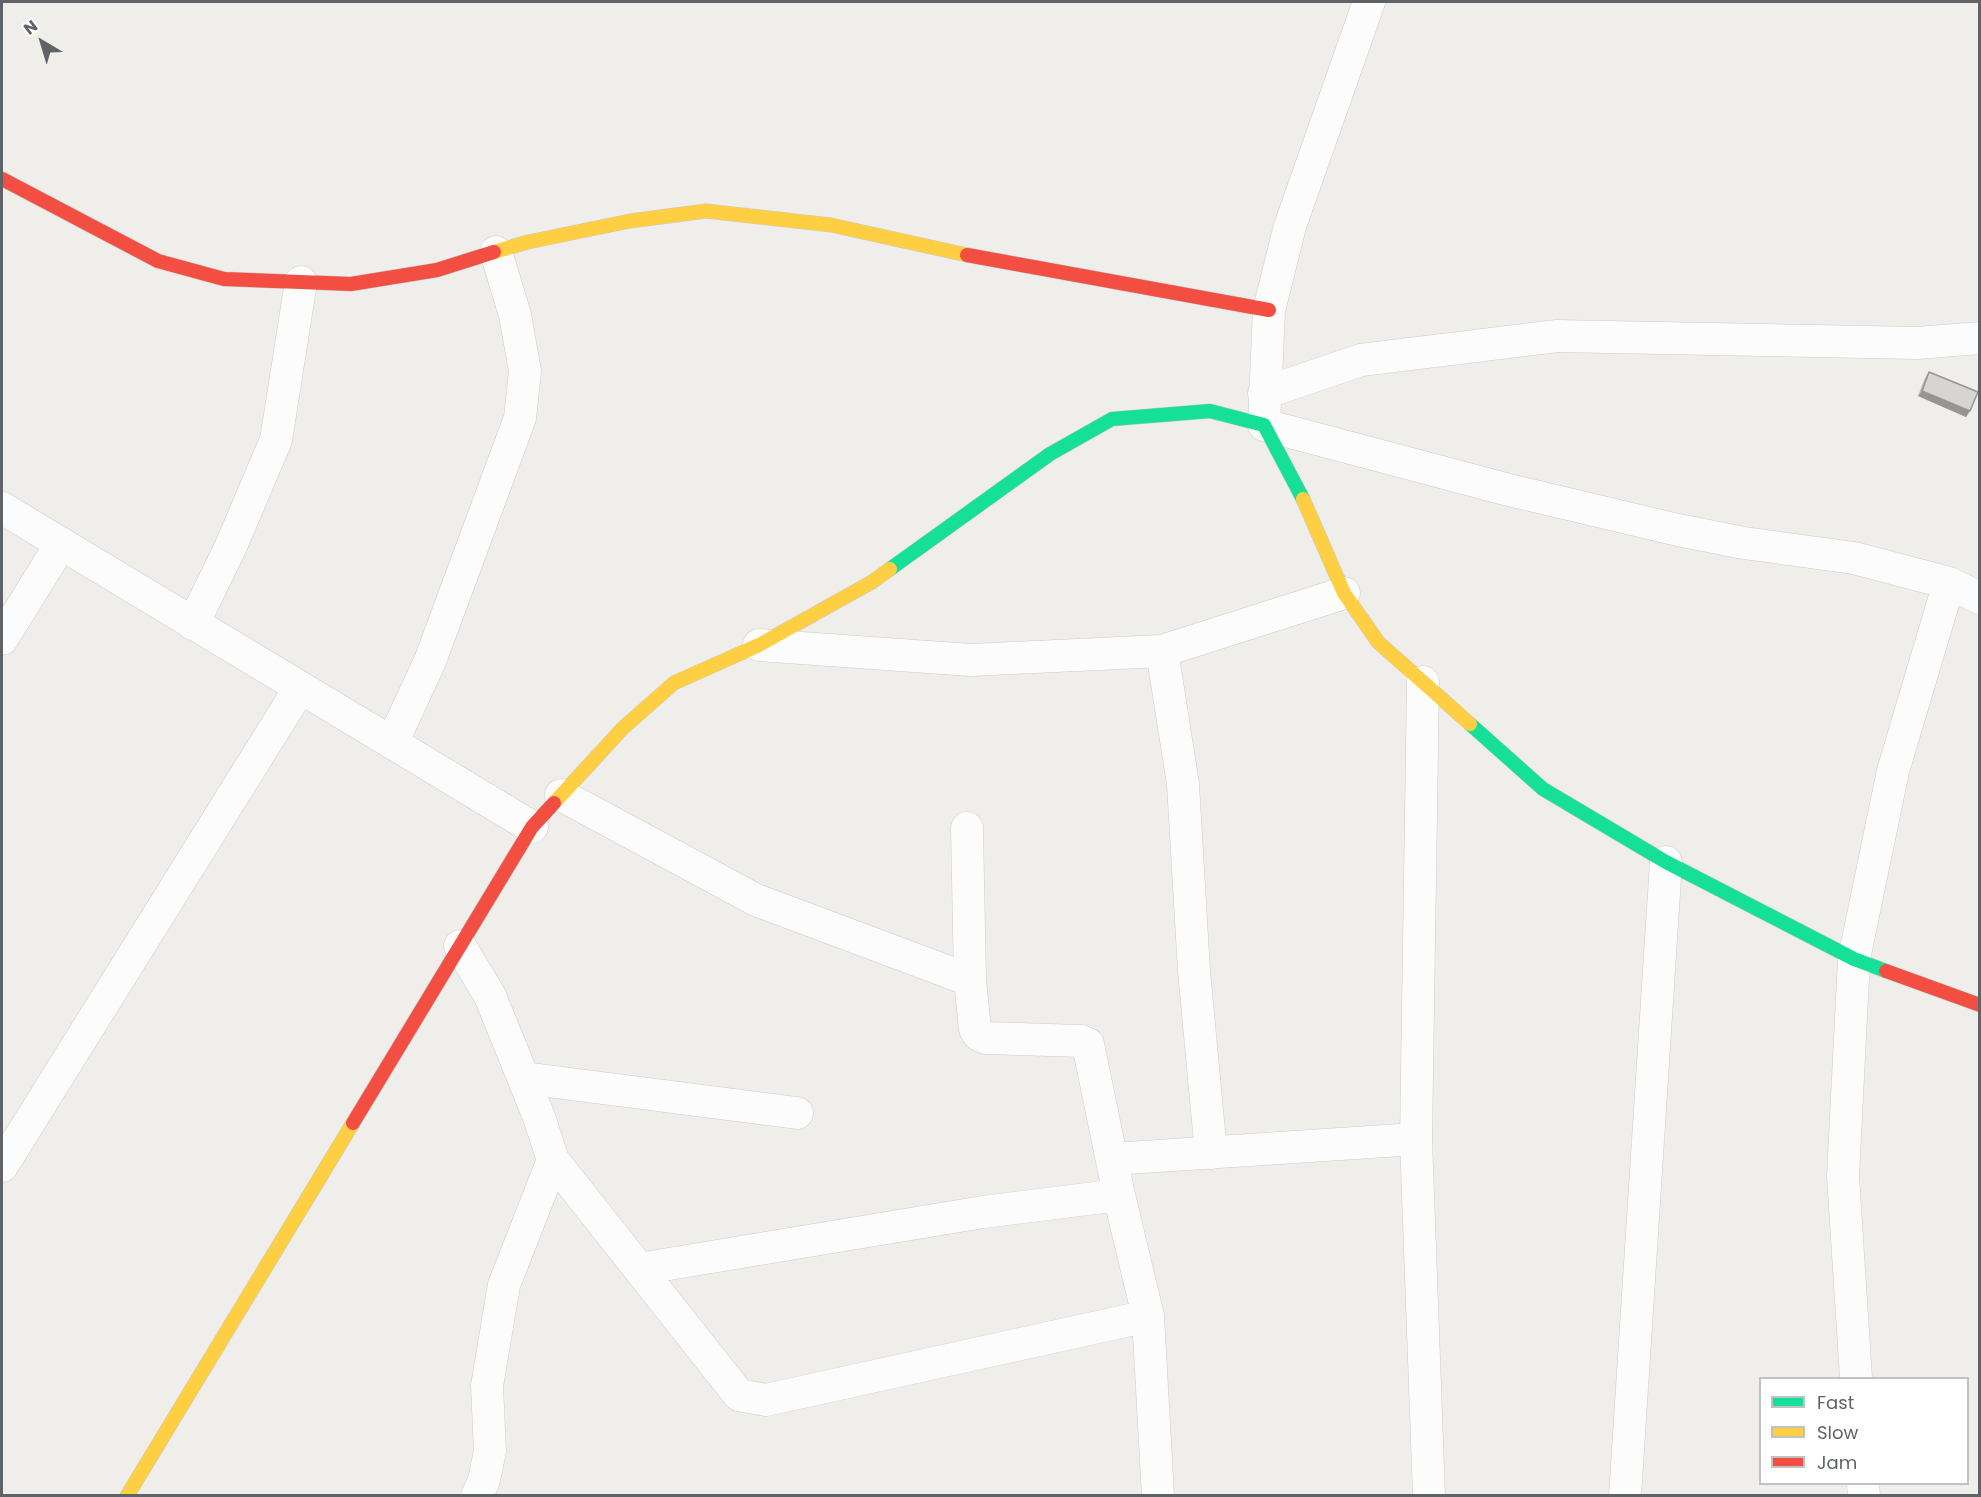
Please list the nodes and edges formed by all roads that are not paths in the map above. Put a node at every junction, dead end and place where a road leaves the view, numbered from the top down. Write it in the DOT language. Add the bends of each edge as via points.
graph roads {
  1 [pos="1369,2"];
  2 [pos="2,179"];
  3 [pos="496,252"];
  4 [pos="302,282"];
  5 [pos="1269,310"];
  6 [pos="1980,338"];
  7 [pos="1264,393"];
  8 [pos="1264,424"];
  9 [pos="2,508"];
  10 [pos="61,544"];
  11 [pos="1949,583"];
  12 [pos="1344,593"];
  13 [pos="1980,598"];
  14 [pos="193,624"];
  15 [pos="2,639"];
  16 [pos="759,645"];
  17 [pos="1162,651"];
  18 [pos="1423,682"];
  19 [pos="300,688"];
  20 [pos="392,743"];
  21 [pos="561,795"];
  22 [pos="532,827"];
  23 [pos="967,828"];
  24 [pos="1666,862"];
  25 [pos="460,946"];
  26 [pos="1854,958"];
  27 [pos="970,980"];
  28 [pos="1980,1005"];
  29 [pos="524,1078"];
  30 [pos="797,1113"];
  31 [pos="1416,1139"];
  32 [pos="1211,1153"];
  33 [pos="1112,1159"];
  34 [pos="553,1160"];
  35 [pos="2,1166"];
  36 [pos="1119,1196"];
  37 [pos="639,1269"];
  38 [pos="1148,1316"];
  39 [pos="1856,1377"];
  40 [pos="127,1496"];
  41 [pos="477,1496"];
  42 [pos="1158,1496"];
  43 [pos="1429,1496"];
  44 [pos="1625,1496"];
  1 -- 5 [label="street" via="1290,226"];
  2 -- 4 [label="street" via="158,261 224,279"];
  3 -- 4 [label="street" via="437,270 351,284"];
  3 -- 5 [label="street" via="630,221 706,211 831,225 996,261"];
  3 -- 20 [label="street" via="515,315 525,371 520,418 430,661"];
  4 -- 14 [label="street" via="276,440"];
  5 -- 7 [label="street"];
  6 -- 7 [label="street" via="1917,343 1557,336 1360,360"];
  7 -- 8 [label="street"];
  8 -- 11 [label="street" via="1509,490 1678,530 1854,558"];
  8 -- 12 [label="street" via="1296,484"];
  8 -- 16 [label="street" via="1210,411 1112,418 1050,454 872,582"];
  9 -- 10 [label="street"];
  10 -- 14 [label="street"];
  10 -- 15 [label="street"];
  11 -- 13 [label="street"];
  11 -- 26 [label="street" via="1893,771"];
  12 -- 17 [label="street"];
  12 -- 18 [label="street" via="1378,642"];
  14 -- 19 [label="street"];
  16 -- 17 [label="street" via="971,660"];
  16 -- 21 [label="street" via="674,683 623,728"];
  17 -- 32 [label="street" via="1183,783 1194,971"];
  18 -- 24 [label="street" via="1543,789"];
  18 -- 31 [label="street"];
  19 -- 20 [label="street"];
  19 -- 35 [label="street"];
  20 -- 22 [label="street"];
  21 -- 22 [label="street"];
  21 -- 27 [label="street" via="756,900"];
  22 -- 25 [label="street"];
  23 -- 27 [label="street"];
  24 -- 26 [label="street"];
  24 -- 44 [label="street"];
  25 -- 29 [label="street" via="490,996"];
  25 -- 40 [label="street"];
  26 -- 28 [label="street"];
  26 -- 39 [label="street" via="1843,1176"];
  27 -- 33 [label="street" via="979,1035 1088,1044"];
  29 -- 30 [label="street"];
  29 -- 34 [label="street"];
  31 -- 32 [label="street"];
  31 -- 43 [label="street"];
  32 -- 33 [label="street"];
  33 -- 36 [label="street"];
  34 -- 37 [label="street"];
  34 -- 41 [label="street" via="504,1285 487,1386 490,1451"];
  36 -- 37 [label="street" via="983,1212"];
  36 -- 38 [label="street"];
  37 -- 38 [label="street" via="739,1395 766,1400"];
  38 -- 42 [label="street"];
}
